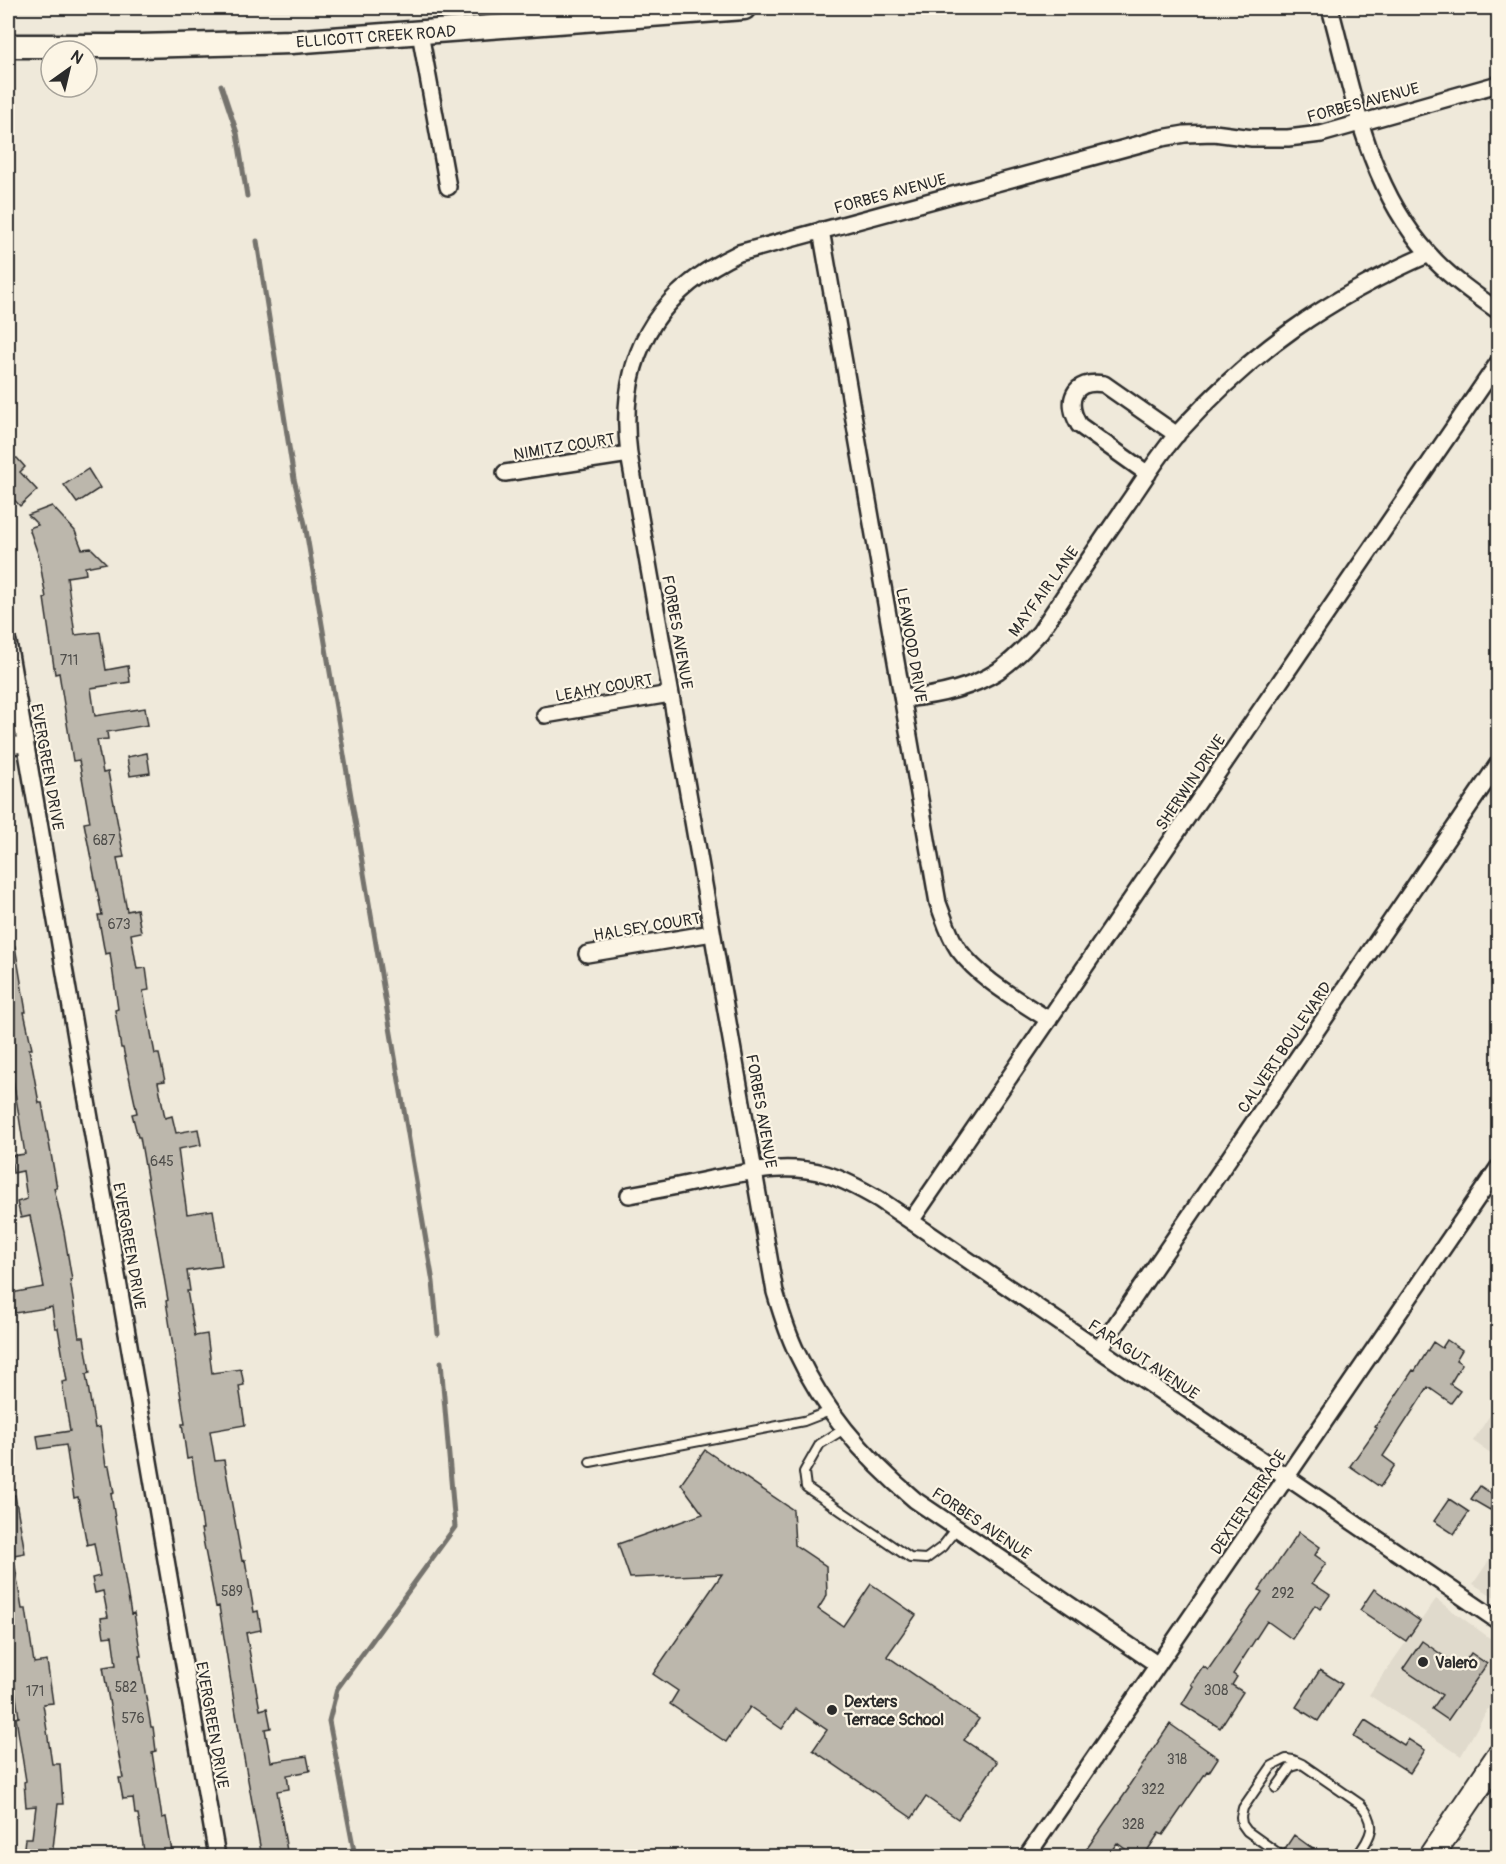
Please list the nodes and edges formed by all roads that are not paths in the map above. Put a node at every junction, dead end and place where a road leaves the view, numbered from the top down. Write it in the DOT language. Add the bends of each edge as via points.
graph roads {
  1 [pos="744,8"];
  2 [pos="1330,8"];
  3 [pos="420,33"];
  4 [pos="8,46"];
  5 [pos="1498,84"];
  6 [pos="1361,123"];
  7 [pos="448,187"];
  8 [pos="821,230"];
  9 [pos="1429,254"];
  10 [pos="1498,311"];
  11 [pos="1498,363"];
  12 [pos="1177,435"];
  13 [pos="629,454"];
  14 [pos="505,473"];
  15 [pos="1148,474"];
  16 [pos="8,642"];
  17 [pos="670,694"];
  18 [pos="903,699"];
  19 [pos="545,715"];
  20 [pos="26,743"];
  21 [pos="8,747"];
  22 [pos="1498,764"];
  23 [pos="712,933"];
  24 [pos="587,954"];
  25 [pos="1049,1020"];
  26 [pos="1498,1168"];
  27 [pos="754,1171"];
  28 [pos="629,1195"];
  29 [pos="911,1221"];
  30 [pos="1099,1349"];
  31 [pos="830,1411"];
  32 [pos="844,1429"];
  33 [pos="590,1462"];
  34 [pos="1287,1477"];
  35 [pos="957,1528"];
  36 [pos="1498,1621"];
  37 [pos="1158,1665"];
  38 [pos="1498,1757"];
  39 [pos="1302,1764"];
  40 [pos="1276,1788"];
  41 [pos="217,1857"];
  42 [pos="1027,1857"];
  43 [pos="1282,1857"];
  44 [pos="1357,1857"];
  45 [pos="1431,1857"];
  1 -- 3 [label="street, ELLICOTT CREEK ROAD"];
  2 -- 6 [label="street"];
  3 -- 4 [label="street, ELLICOTT CREEK ROAD" via="291,42"];
  3 -- 7 [label="street"];
  5 -- 6 [label="street, FORBES AVENUE"];
  6 -- 8 [label="street, FORBES AVENUE" via="1288,138 1214,133 1162,138"];
  6 -- 9 [label="street" via="1387,194"];
  8 -- 13 [label="street, FORBES AVENUE" via="739,253 717,263 678,292 648,331 629,382"];
  8 -- 18 [label="street, LEAWOOD DRIVE"];
  9 -- 10 [label="street" via="1456,281"];
  9 -- 12 [label="street, MAYFAIR LANE" via="1352,290 1316,312 1219,390"];
  11 -- 25 [label="street, SHERWIN DRIVE"];
  12 -- 15 [label="street, MAYFAIR LANE"];
  12 -- 15 [label="street" via="1104,384 1083,386 1074,394 1071,403 1079,425"];
  13 -- 14 [label="street, NIMITZ COURT"];
  13 -- 17 [label="street, FORBES AVENUE"];
  15 -- 18 [label="street, MAYFAIR LANE" via="1040,632 1020,653 997,672 965,687"];
  16 -- 20 [label="street, EVERGREEN DRIVE"];
  17 -- 19 [label="street, LEAHY COURT"];
  17 -- 23 [label="street, FORBES AVENUE"];
  18 -- 25 [label="street, LEAWOOD DRIVE" via="938,903 946,926 970,964"];
  20 -- 21 [label="street"];
  20 -- 41 [label="street, EVERGREEN DRIVE"];
  22 -- 30 [label="street, CALVERT BOULEVARD"];
  23 -- 24 [label="street, HALSEY COURT"];
  23 -- 27 [label="street, FORBES AVENUE"];
  25 -- 29 [label="street, SHERWIN DRIVE"];
  26 -- 34 [label="street, DEXTER TERRACE"];
  27 -- 28 [label="street, FARAGUT AVENUE"];
  27 -- 29 [label="street, FARAGUT AVENUE" via="790,1169 826,1174 856,1186"];
  27 -- 31 [label="street, FORBES AVENUE" via="775,1292 796,1353"];
  29 -- 30 [label="street, FARAGUT AVENUE"];
  30 -- 34 [label="street, FARAGUT AVENUE"];
  31 -- 32 [label="street, FORBES AVENUE"];
  31 -- 33 [label="lane" via="804,1421"];
  32 -- 35 [label="street, FORBES AVENUE" via="889,1478"];
  32 -- 35 [label="lane" via="820,1444 804,1472 806,1487 910,1558 926,1559"];
  34 -- 36 [label="street, FARAGUT AVENUE"];
  34 -- 37 [label="street, DEXTER TERRACE"];
  35 -- 37 [label="street, FORBES AVENUE"];
  37 -- 42 [label="street, DEXTER TERRACE"];
  38 -- 45 [label="main road"];
  39 -- 40 [label="lane" via="1291,1767"];
  39 -- 43 [label="lane" via="1286,1759 1272,1766 1241,1817 1247,1831"];
  39 -- 44 [label="lane" via="1367,1811 1372,1829"];
}
